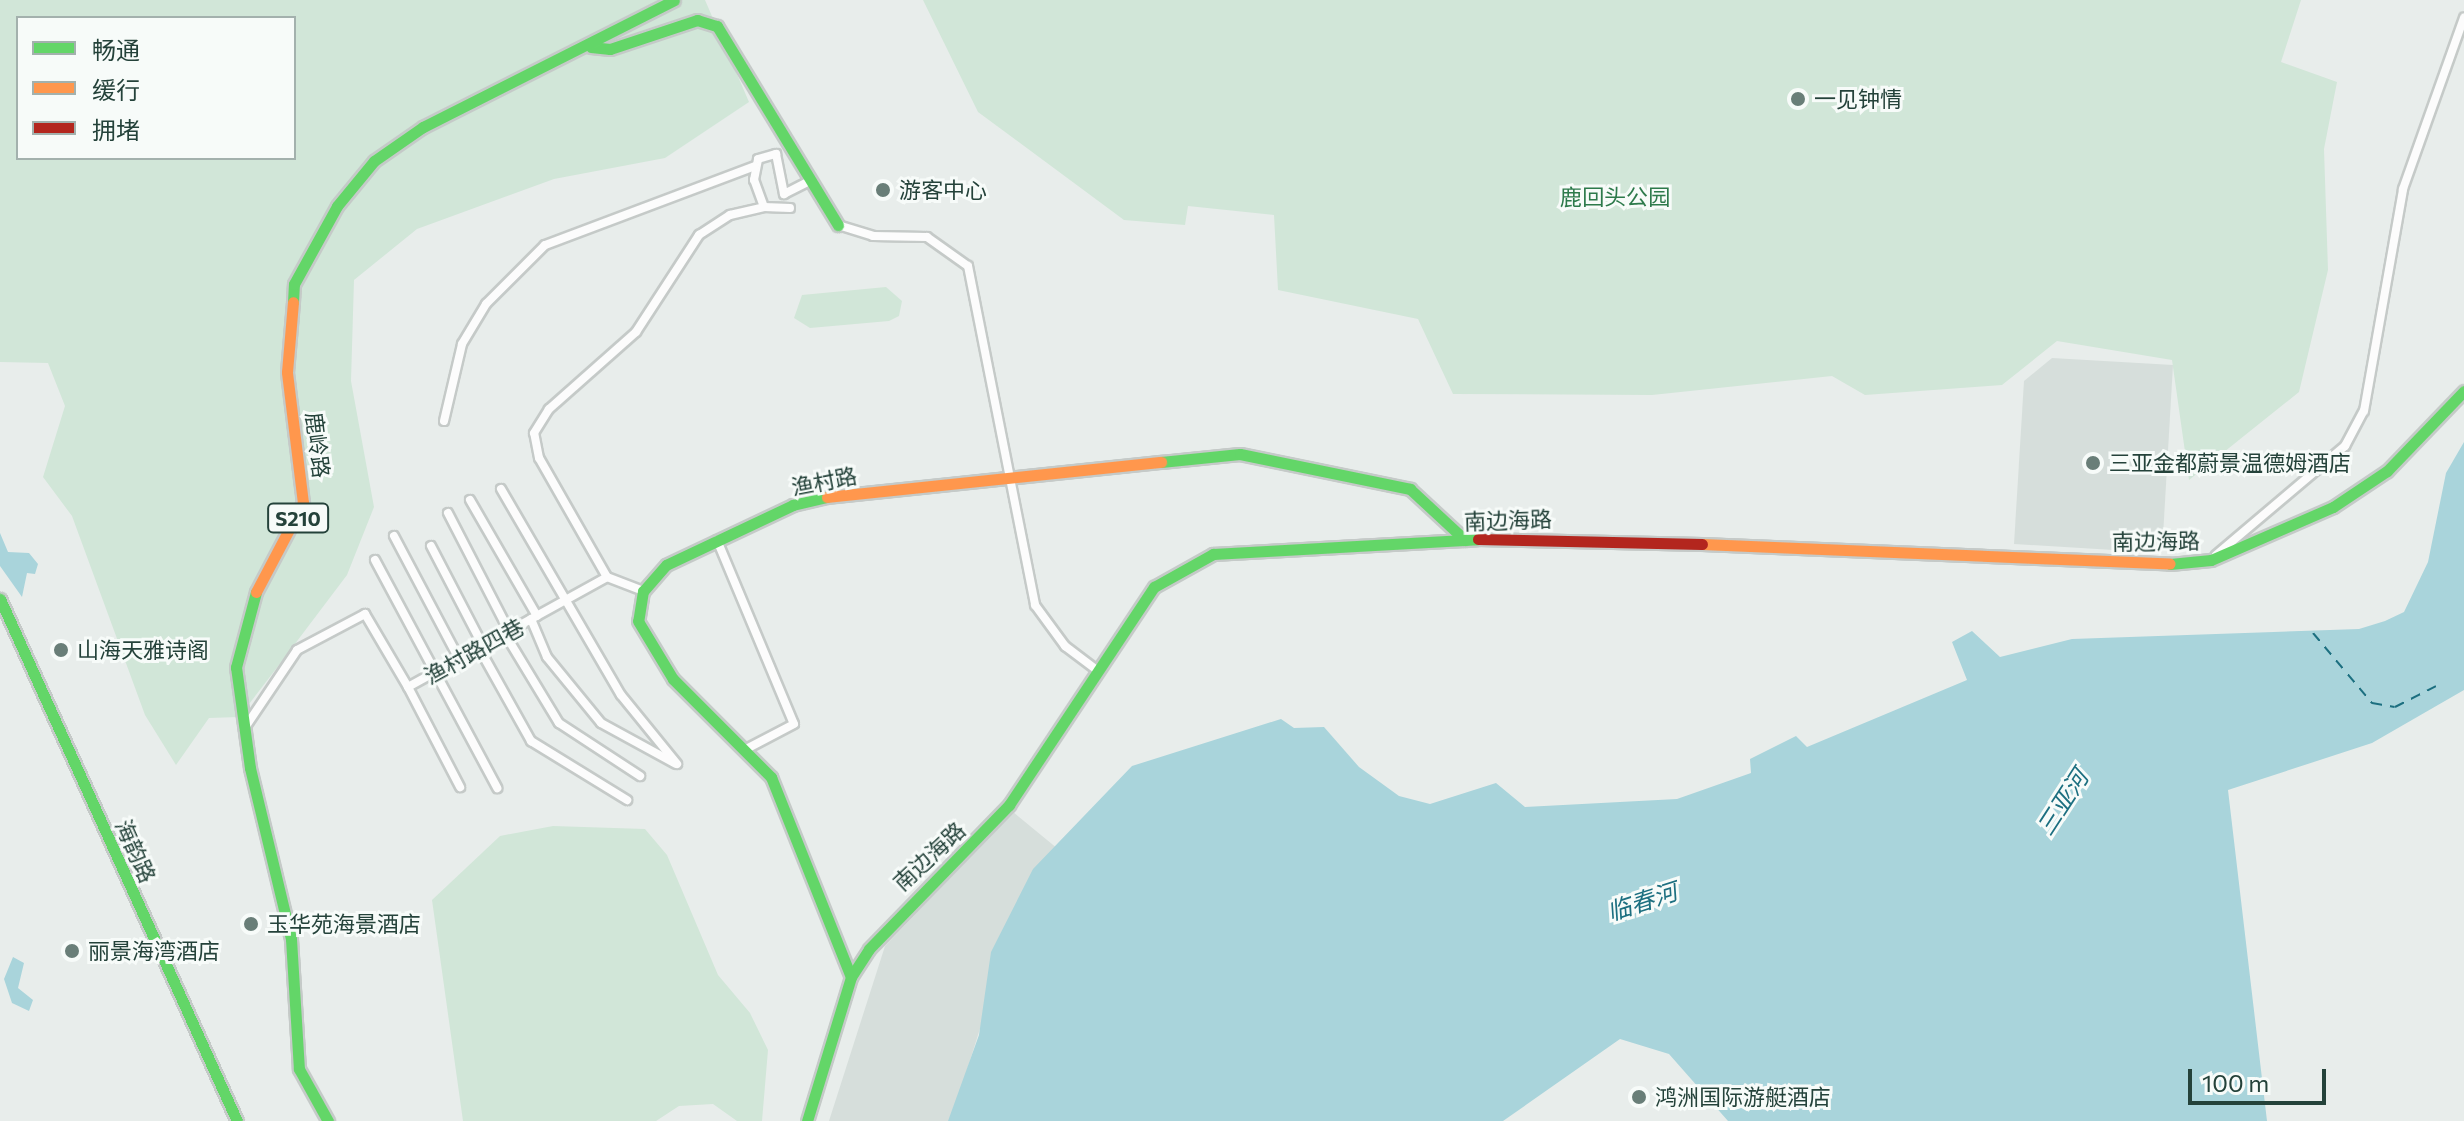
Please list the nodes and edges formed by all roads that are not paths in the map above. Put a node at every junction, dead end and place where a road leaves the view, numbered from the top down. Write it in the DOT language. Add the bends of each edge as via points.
graph roads {
  1 [pos="674,0"];
  2 [pos="2464,18"];
  3 [pos="591,47"];
  4 [pos="755,166"];
  5 [pos="810,181"];
  6 [pos="764,207"];
  7 [pos="790,208"];
  8 [pos="838,225"];
  9 [pos="2464,391"];
  10 [pos="444,421"];
  11 [pos="1013,476"];
  12 [pos="501,489"];
  13 [pos="470,500"];
  14 [pos="448,513"];
  15 [pos="394,536"];
  16 [pos="717,540"];
  17 [pos="1465,540"];
  18 [pos="431,546"];
  19 [pos="375,560"];
  20 [pos="2211,560"];
  21 [pos="607,577"];
  22 [pos="643,591"];
  23 [pos="0,599"];
  24 [pos="562,602"];
  25 [pos="534,618"];
  26 [pos="507,633"];
  27 [pos="481,647"];
  28 [pos="459,659"];
  29 [pos="1097,670"];
  30 [pos="434,673"];
  31 [pos="408,687"];
  32 [pos="244,730"];
  33 [pos="748,748"];
  34 [pos="640,776"];
  35 [pos="460,787"];
  36 [pos="497,788"];
  37 [pos="627,800"];
  38 [pos="851,977"];
  39 [pos="237,1121"];
  40 [pos="328,1121"];
  41 [pos="807,1121"];
  1 -- 3 [label="main road, 鹿岭路 / S210"];
  2 -- 20 [label="street" via="2403,189 2364,411 2345,446"];
  3 -- 5 [label="main road" via="610,49 697,20 717,26"];
  3 -- 32 [label="main road, 鹿岭路 / S210" via="423,127 374,161 314,243 294,284 287,327 303,503 247,610 236,667"];
  4 -- 5 [label="street" via="764,153 776,154 784,194"];
  4 -- 6 [label="street"];
  4 -- 10 [label="street" via="545,245 486,304 462,344"];
  5 -- 8 [label="main road"];
  6 -- 7 [label="street"];
  6 -- 21 [label="street" via="730,215 699,235 636,332 549,409 534,433 539,458"];
  8 -- 11 [label="street" via="873,236 927,237 968,266"];
  9 -- 20 [label="main road, 南边海路" via="2376,478 2333,507"];
  11 -- 16 [label="main road, 渔村路" via="828,497"];
  11 -- 17 [label="main road, 渔村路" via="1240,454 1410,489"];
  11 -- 29 [label="street" via="1035,605 1065,646"];
  12 -- 24 [label="street"];
  13 -- 25 [label="street"];
  14 -- 26 [label="street"];
  15 -- 28 [label="street"];
  16 -- 22 [label="main road, 渔村路" via="666,565"];
  16 -- 33 [label="street" via="794,724"];
  17 -- 20 [label="main road, 南边海路" via="1536,536 2160,565"];
  17 -- 29 [label="main road, 南边海路" via="1213,554 1154,587"];
  18 -- 27 [label="street"];
  19 -- 30 [label="street"];
  21 -- 22 [label="street"];
  21 -- 24 [label="street, 渔村路四巷"];
  22 -- 33 [label="main road" via="638,621 673,679"];
  23 -- 39 [label="main road, 海韵路"];
  24 -- 25 [label="street, 渔村路四巷"];
  24 -- 25 [label="street" via="621,695 677,764 601,723 547,657"];
  25 -- 26 [label="street, 渔村路四巷"];
  26 -- 27 [label="street, 渔村路四巷"];
  26 -- 34 [label="street" via="559,723"];
  27 -- 28 [label="street, 渔村路四巷"];
  27 -- 37 [label="street" via="531,741"];
  28 -- 30 [label="street, 渔村路四巷"];
  29 -- 38 [label="main road, 南边海路" via="1009,805 899,910"];
  30 -- 31 [label="street, 渔村路四巷"];
  30 -- 36 [label="street"];
  31 -- 32 [label="street, 渔村路四巷" via="365,614 297,650"];
  31 -- 35 [label="street"];
  32 -- 40 [label="main road, 鹿岭路 / S210" via="291,939 299,1069"];
  33 -- 38 [label="main road" via="771,777"];
  38 -- 41 [label="main road, 南边海路"];
}
